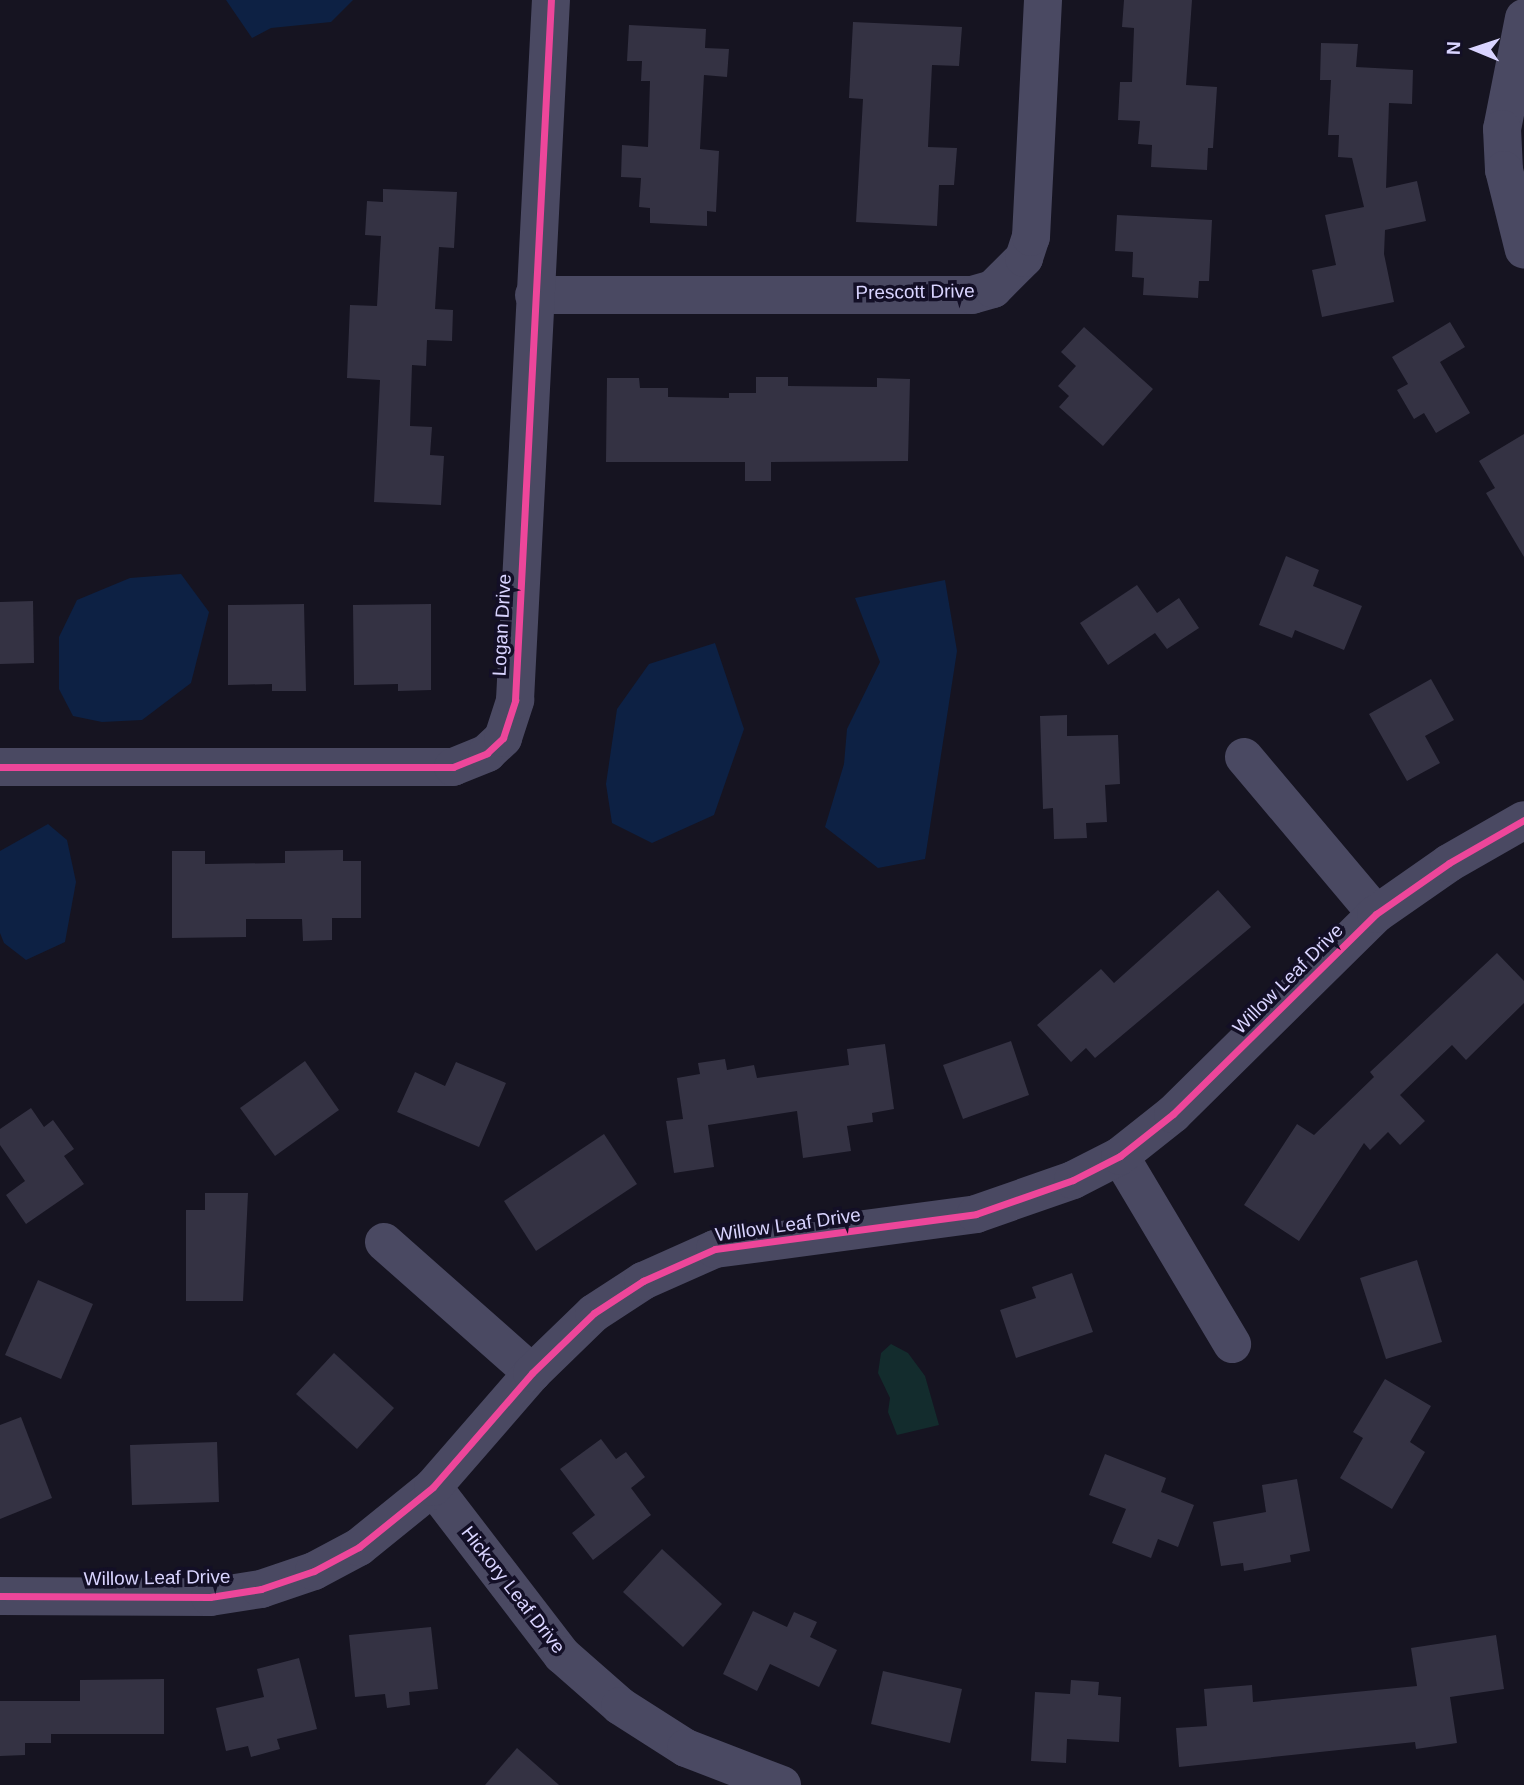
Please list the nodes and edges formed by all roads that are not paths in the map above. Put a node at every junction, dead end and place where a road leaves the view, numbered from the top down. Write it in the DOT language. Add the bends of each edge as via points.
graph roads {
  1 [pos="551,0"];
  2 [pos="1043,0"];
  3 [pos="1524,18"];
  4 [pos="1524,250"];
  5 [pos="534,295"];
  6 [pos="1244,757"];
  7 [pos="0,766"];
  8 [pos="1524,820"];
  9 [pos="1376,914"];
  10 [pos="1120,1156"];
  11 [pos="384,1242"];
  12 [pos="1232,1344"];
  13 [pos="532,1373"];
  14 [pos="433,1487"];
  15 [pos="0,1596"];
  16 [pos="782,1785"];
  1 -- 5 [label="street, Logan Drive"];
  2 -- 5 [label="street, Prescott Drive" via="1031,237 1024,258 993,289 972,295"];
  3 -- 4 [label="street" via="1502,129 1504,170"];
  5 -- 7 [label="street, Logan Drive" via="515,700 503,738 487,753 470,762 430,767"];
  6 -- 9 [label="street"];
  8 -- 9 [label="street, Willow Leaf Drive" via="1449,863"];
  9 -- 10 [label="street, Willow Leaf Drive" via="1173,1114"];
  10 -- 12 [label="street"];
  10 -- 13 [label="street, Willow Leaf Drive" via="1027,1200 976,1214 715,1249 643,1281 604,1307"];
  11 -- 13 [label="street"];
  13 -- 14 [label="street, Willow Leaf Drive"];
  14 -- 15 [label="street, Willow Leaf Drive" via="359,1547 314,1571 261,1589 210,1597"];
  14 -- 16 [label="street, Hickory Leaf Drive" via="562,1655 620,1706 686,1748"];
}
